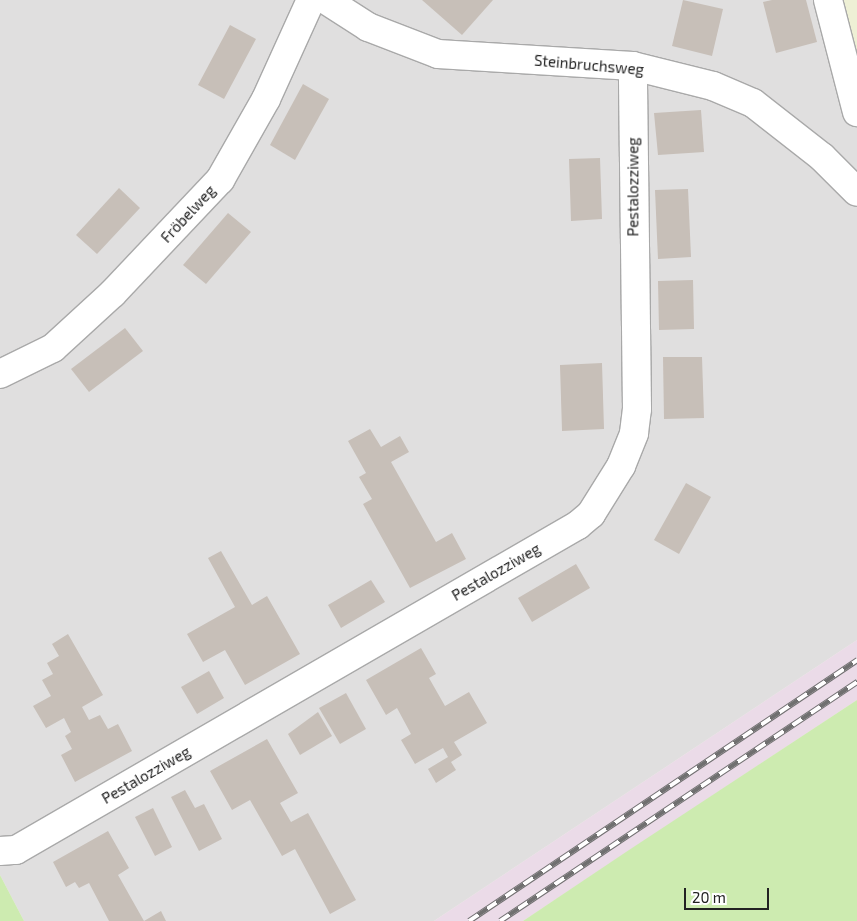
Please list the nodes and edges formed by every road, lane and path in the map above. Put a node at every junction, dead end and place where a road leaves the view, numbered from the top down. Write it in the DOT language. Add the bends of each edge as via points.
graph roads {
  1 [pos="312,0"];
  2 [pos="326,0"];
  3 [pos="828,0"];
  4 [pos="633,66"];
  5 [pos="857,112"];
  6 [pos="857,192"];
  7 [pos="0,374"];
  8 [pos="0,851"];
  1 -- 7 [label="street, Fröbelweg" via="266,99 220,180 113,293 53,348"];
  2 -- 4 [label="street, Steinbruchsweg" via="368,27 438,54"];
  3 -- 5 [label="street"];
  4 -- 6 [label="street, Steinbruchsweg" via="713,86 753,103 822,157"];
  4 -- 8 [label="street, Pestalozziweg" via="637,409 634,433 621,466 591,514 578,525 16,850"];
}
